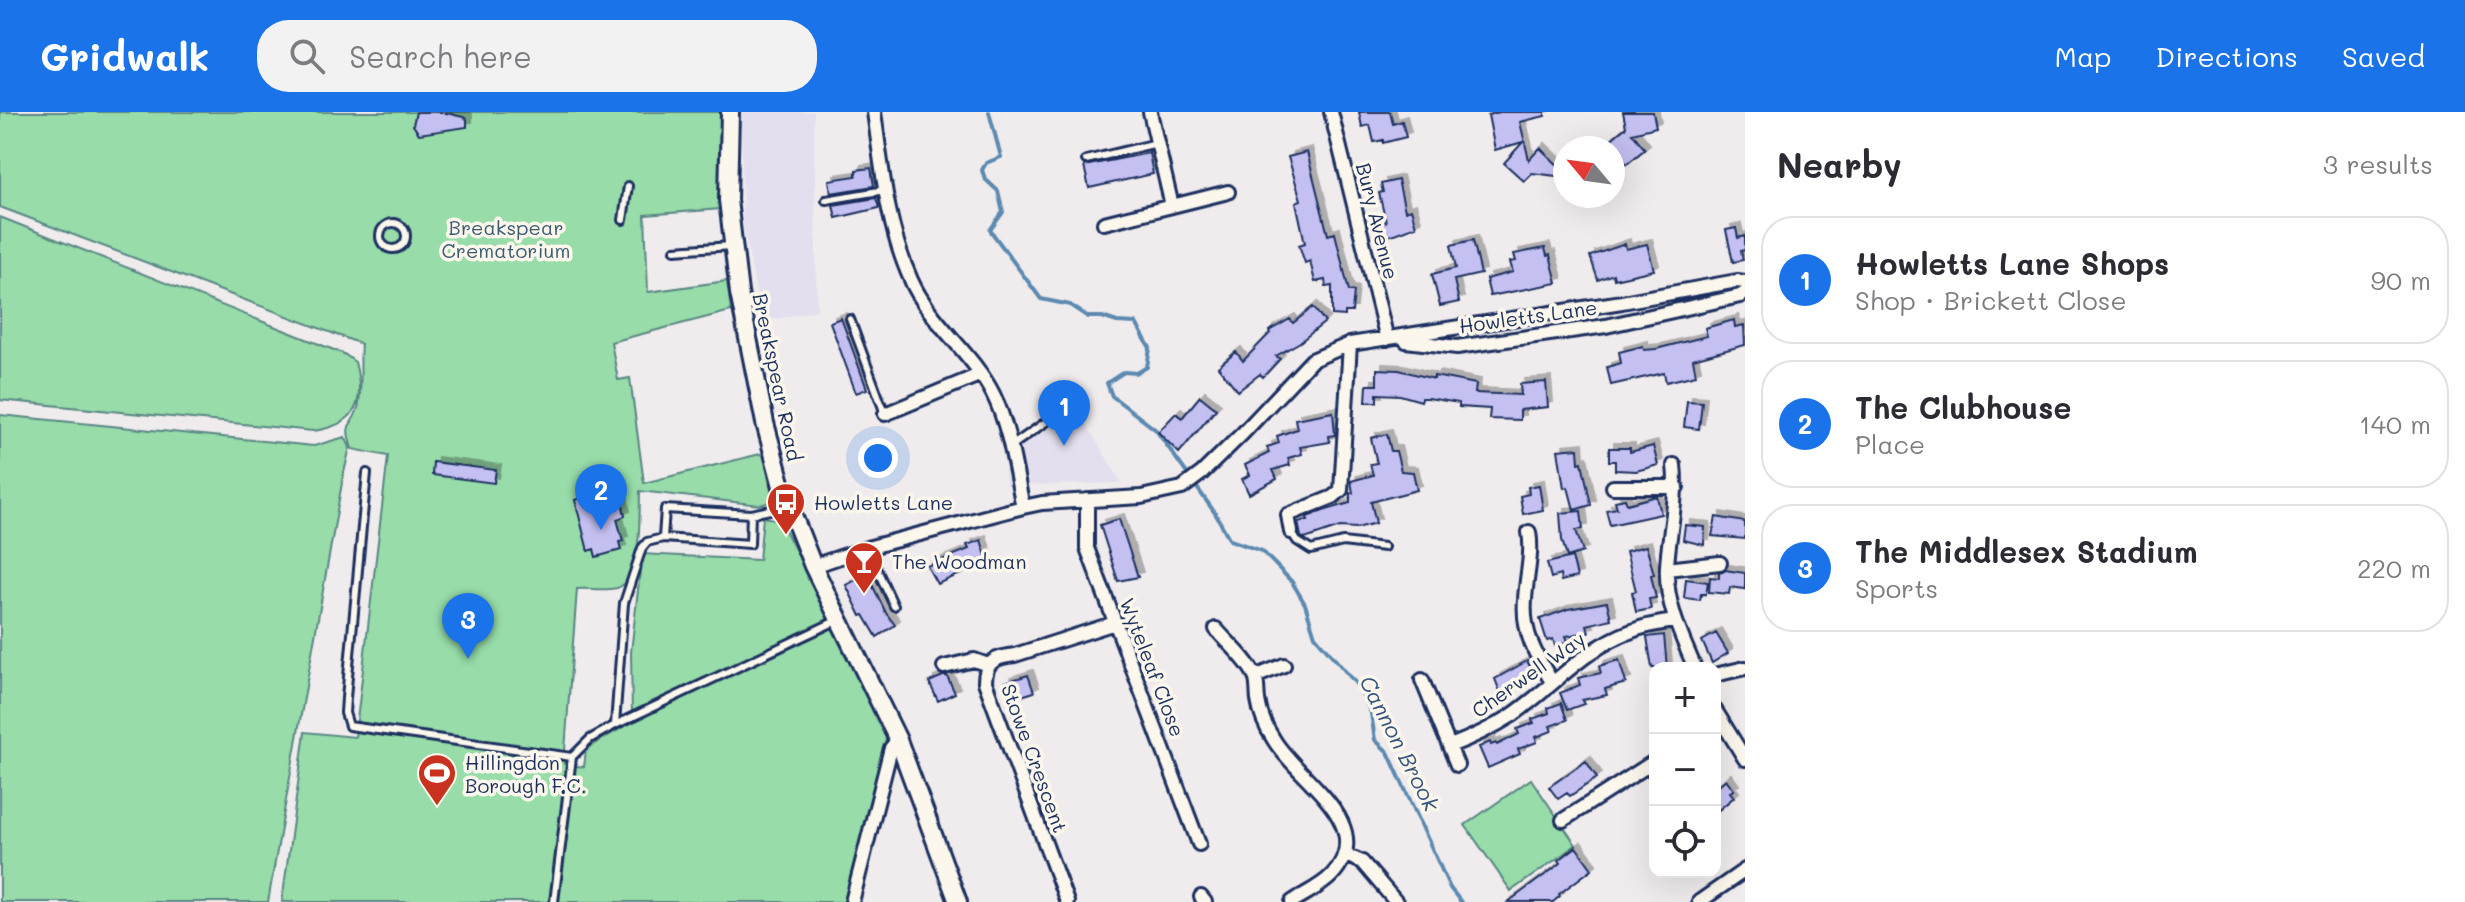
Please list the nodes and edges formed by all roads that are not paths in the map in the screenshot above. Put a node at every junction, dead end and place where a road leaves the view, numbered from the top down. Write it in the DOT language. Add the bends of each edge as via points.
graph roads {
  1 [pos="730,112"];
  2 [pos="874,112"];
  3 [pos="1150,112"];
  4 [pos="1331,112"];
  5 [pos="1157,143"];
  6 [pos="1086,160"];
  7 [pos="628,186"];
  8 [pos="885,190"];
  9 [pos="1228,192"];
  10 [pos="826,200"];
  11 [pos="1172,206"];
  12 [pos="623,220"];
  13 [pos="1104,223"];
  14 [pos="386,225"];
  15 [pos="735,246"];
  16 [pos="675,250"];
  17 [pos="1745,282"];
  18 [pos="1745,293"];
  19 [pos="1622,302"];
  20 [pos="850,319"];
  21 [pos="1626,321"];
  22 [pos="1387,339"];
  23 [pos="1350,344"];
  24 [pos="979,375"];
  25 [pos="1060,412"];
  26 [pos="885,414"];
  27 [pos="1010,447"];
  28 [pos="1674,465"];
  29 [pos="367,473"];
  30 [pos="1613,487"];
  31 [pos="1677,487"];
  32 [pos="1087,500"];
  33 [pos="789,506"];
  34 [pos="1023,507"];
  35 [pos="751,514"];
  36 [pos="1291,532"];
  37 [pos="1529,532"];
  38 [pos="663,538"];
  39 [pos="1384,547"];
  40 [pos="867,548"];
  41 [pos="1720,563"];
  42 [pos="813,566"];
  43 [pos="1667,569"];
  44 [pos="894,606"];
  45 [pos="839,619"];
  46 [pos="1675,621"];
  47 [pos="1115,623"];
  48 [pos="1216,629"];
  49 [pos="1692,662"];
  50 [pos="988,665"];
  51 [pos="1284,665"];
  52 [pos="944,667"];
  53 [pos="1745,668"];
  54 [pos="1721,674"];
  55 [pos="1255,677"];
  56 [pos="1422,680"];
  57 [pos="1552,682"];
  58 [pos="1721,723"];
  59 [pos="615,725"];
  60 [pos="898,740"];
  61 [pos="1450,746"];
  62 [pos="572,757"];
  63 [pos="1745,759"];
  64 [pos="1457,765"];
  65 [pos="1649,765"];
  66 [pos="1563,820"];
  67 [pos="1199,844"];
  68 [pos="1346,855"];
  69 [pos="1745,870"];
  70 [pos="554,902"];
  71 [pos="852,902"];
  72 [pos="958,902"];
  73 [pos="1067,902"];
  74 [pos="1292,902"];
  75 [pos="1396,902"];
  76 [pos="1699,902"];
  1 -- 15 [label="street, Breakspear Road" via="728,200"];
  2 -- 8 [label="street"];
  3 -- 5 [label="street"];
  4 -- 22 [label="street, Bury Avenue"];
  5 -- 6 [label="lane"];
  5 -- 11 [label="street"];
  7 -- 12 [label="lane"];
  8 -- 10 [label="lane"];
  8 -- 24 [label="street" via="911,281"];
  9 -- 11 [label="street"];
  11 -- 13 [label="street"];
  14 -- 14 [label="lane" via="402,226 402,245 383,244 380,232"];
  15 -- 16 [label="lane"];
  15 -- 33 [label="street, Breakspear Road" via="744,322"];
  17 -- 19 [label="street, Howletts Lane"];
  18 -- 21 [label="street, Howletts Lane"];
  19 -- 21 [label="street, Howletts Lane"];
  19 -- 22 [label="street, Howletts Lane"];
  20 -- 26 [label="lane"];
  21 -- 22 [label="street, Howletts Lane" via="1457,347"];
  22 -- 23 [label="street, Howletts Lane"];
  23 -- 32 [label="street, Howletts Lane" via="1312,360 1184,486 1141,497"];
  23 -- 36 [label="street" via="1341,490 1288,515"];
  24 -- 26 [label="street"];
  24 -- 27 [label="street" via="993,394"];
  25 -- 27 [label="lane"];
  27 -- 34 [label="street"];
  28 -- 31 [label="street"];
  29 -- 62 [label="lane" via="345,708 349,726"];
  30 -- 31 [label="street"];
  31 -- 43 [label="street"];
  32 -- 34 [label="street, Howletts Lane"];
  32 -- 47 [label="street, Wyteleaf Close" via="1087,548"];
  33 -- 35 [label="lane"];
  33 -- 42 [label="street, Breakspear Road"];
  34 -- 40 [label="street, Howletts Lane"];
  35 -- 38 [label="lane" via="665,509"];
  35 -- 38 [label="lane" via="750,544"];
  36 -- 39 [label="lane" via="1311,550 1343,542"];
  37 -- 57 [label="street" via="1525,622"];
  38 -- 59 [label="lane" via="642,548 624,603"];
  40 -- 42 [label="street, Howletts Lane"];
  40 -- 44 [label="lane"];
  41 -- 43 [label="street"];
  42 -- 45 [label="street, Breakspear Road"];
  43 -- 46 [label="street"];
  45 -- 59 [label="lane"];
  45 -- 60 [label="street, Breakspear Road"];
  46 -- 49 [label="street"];
  46 -- 57 [label="street, Cherwell Way" via="1612,640"];
  47 -- 50 [label="street, Stowe Crescent" via="998,657"];
  47 -- 67 [label="street, Wyteleaf Close"];
  48 -- 55 [label="street"];
  50 -- 52 [label="street" via="974,660"];
  50 -- 73 [label="street, Stowe Crescent" via="985,682"];
  51 -- 55 [label="street"];
  53 -- 54 [label="street"];
  55 -- 68 [label="street" via="1267,728 1280,751 1339,815"];
  56 -- 61 [label="street"];
  57 -- 61 [label="street, Cherwell Way" via="1495,726"];
  58 -- 63 [label="street"];
  59 -- 62 [label="lane"];
  60 -- 71 [label="street" via="891,748"];
  60 -- 72 [label="street, Breakspear Road"];
  61 -- 64 [label="street"];
  62 -- 70 [label="lane"];
  65 -- 66 [label="street"];
  68 -- 74 [label="street" via="1331,876"];
  68 -- 75 [label="street" via="1362,862"];
  69 -- 76 [label="street"];
}
